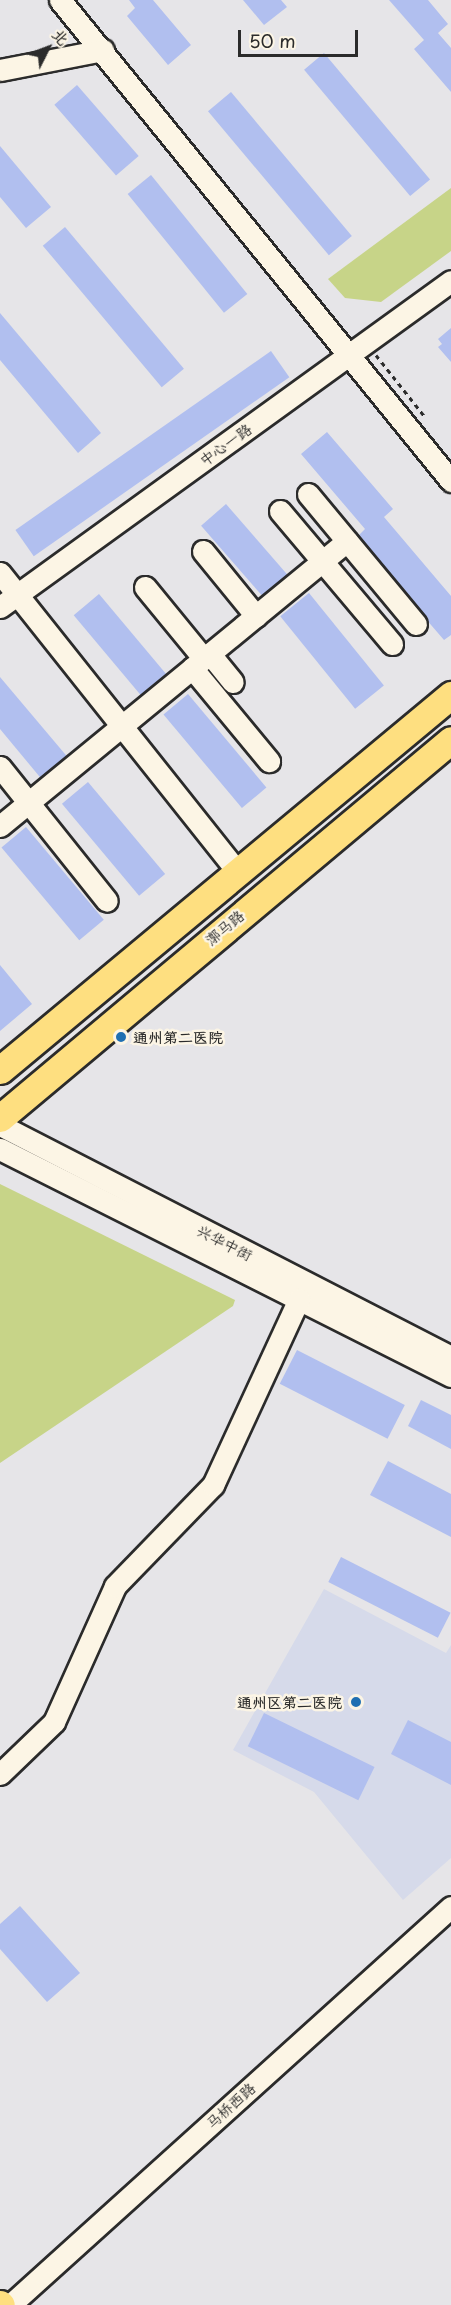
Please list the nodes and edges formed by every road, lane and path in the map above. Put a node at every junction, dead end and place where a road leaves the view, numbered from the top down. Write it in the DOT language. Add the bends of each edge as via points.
graph roads {
  1 [pos="60,0"];
  2 [pos="103,50"];
  3 [pos="0,70"];
  4 [pos="451,281"];
  5 [pos="386,348"];
  6 [pos="348,356"];
  7 [pos="430,424"];
  8 [pos="451,481"];
  9 [pos="308,494"];
  10 [pos="280,511"];
  11 [pos="347,541"];
  12 [pos="203,551"];
  13 [pos="323,561"];
  14 [pos="0,573"];
  15 [pos="145,588"];
  16 [pos="18,593"];
  17 [pos="0,607"];
  18 [pos="256,616"];
  19 [pos="416,624"];
  20 [pos="392,644"];
  21 [pos="202,660"];
  22 [pos="233,682"];
  23 [pos="451,694"];
  24 [pos="123,726"];
  25 [pos="451,740"];
  26 [pos="270,761"];
  27 [pos="0,767"];
  28 [pos="28,802"];
  29 [pos="0,826"];
  30 [pos="237,871"];
  31 [pos="107,901"];
  32 [pos="0,1070"];
  33 [pos="0,1118"];
  34 [pos="0,1125"];
  35 [pos="0,1149"];
  36 [pos="299,1299"];
  37 [pos="451,1357"];
  38 [pos="451,1376"];
  39 [pos="0,1774"];
  40 [pos="451,1907"];
  41 [pos="10,2305"];
  1 -- 2 [label="street"];
  2 -- 3 [label="street"];
  2 -- 6 [label="street"];
  4 -- 6 [label="street, 中心一路"];
  5 -- 7 [label="path" via="376,355"];
  6 -- 8 [label="street"];
  6 -- 16 [label="street, 中心一路"];
  9 -- 11 [label="street"];
  10 -- 13 [label="street"];
  11 -- 13 [label="street"];
  11 -- 19 [label="street"];
  12 -- 18 [label="street"];
  13 -- 18 [label="street"];
  13 -- 20 [label="street"];
  14 -- 16 [label="street"];
  15 -- 21 [label="street"];
  16 -- 17 [label="street, 中心一路"];
  16 -- 24 [label="street"];
  18 -- 21 [label="street"];
  21 -- 22 [label="street"];
  21 -- 24 [label="street"];
  21 -- 26 [label="street"];
  23 -- 30 [label="main road"];
  24 -- 28 [label="street"];
  24 -- 30 [label="street"];
  25 -- 33 [label="main road, 漷马路"];
  27 -- 28 [label="street"];
  28 -- 29 [label="street"];
  28 -- 31 [label="street"];
  30 -- 32 [label="main road"];
  34 -- 37 [label="street, 兴华中街"];
  35 -- 36 [label="street, 兴华中街"];
  36 -- 38 [label="street, 兴华中街"];
  36 -- 39 [label="street" via="213,1485 115,1586 54,1722"];
  40 -- 41 [label="street, 马桥西路"];
}
